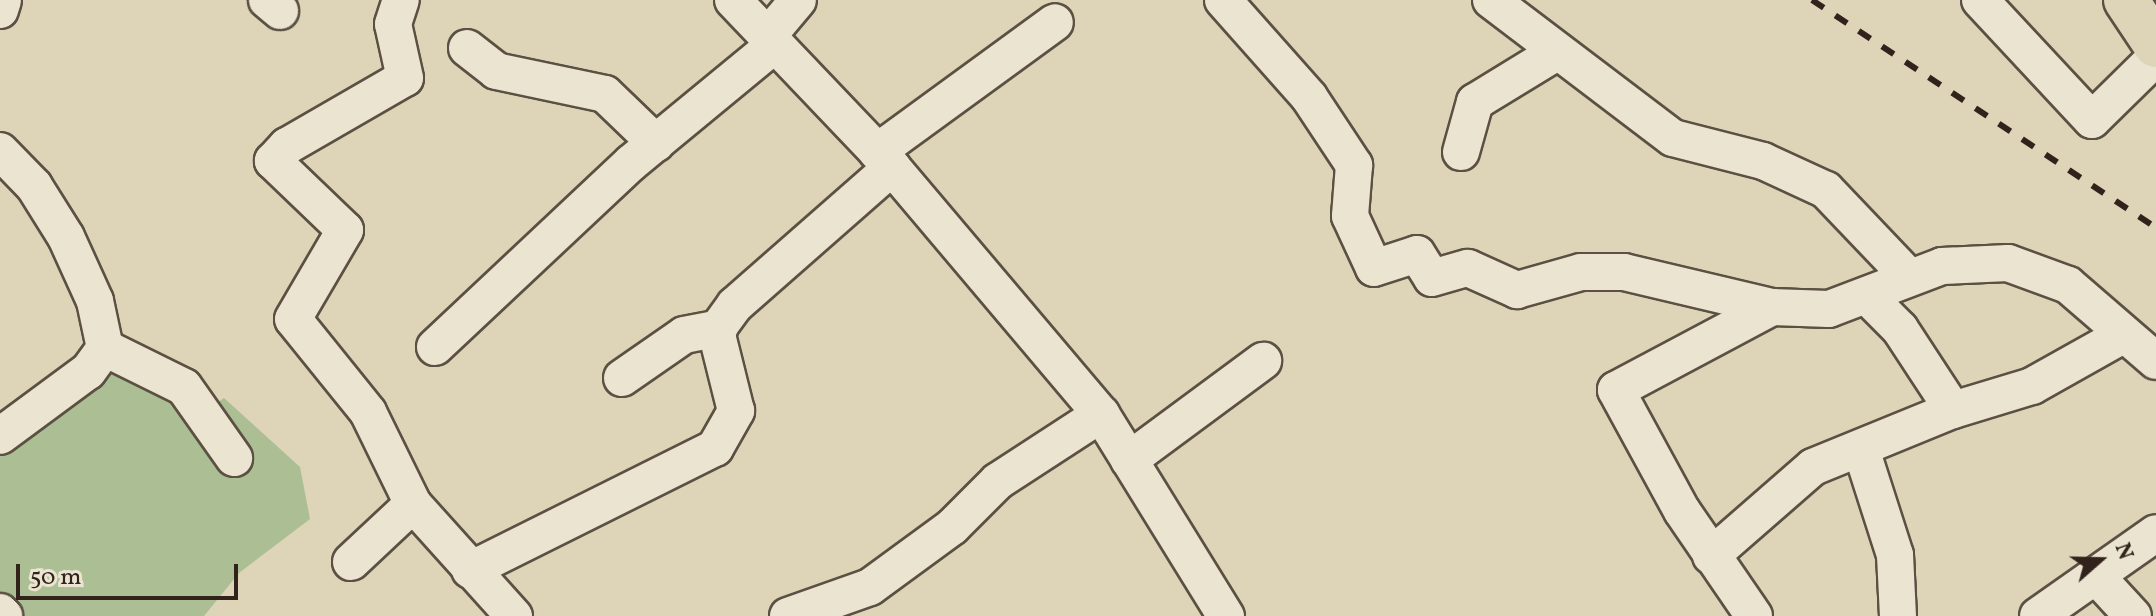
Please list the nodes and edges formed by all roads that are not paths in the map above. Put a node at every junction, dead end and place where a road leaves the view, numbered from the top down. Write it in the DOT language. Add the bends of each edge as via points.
graph roads {
  1 [pos="3,0"];
  2 [pos="401,0"];
  3 [pos="733,0"];
  4 [pos="798,0"];
  5 [pos="1223,0"];
  6 [pos="1491,0"];
  7 [pos="1980,0"];
  8 [pos="2126,0"];
  9 [pos="0,10"];
  10 [pos="1055,22"];
  11 [pos="771,41"];
  12 [pos="2156,45"];
  13 [pos="467,48"];
  14 [pos="1557,52"];
  15 [pos="2156,57"];
  16 [pos="656,143"];
  17 [pos="0,151"];
  18 [pos="1461,152"];
  19 [pos="885,160"];
  20 [pos="1908,276"];
  21 [pos="1869,298"];
  22 [pos="1772,307"];
  23 [pos="719,328"];
  24 [pos="2121,336"];
  25 [pos="435,347"];
  26 [pos="105,348"];
  27 [pos="1263,361"];
  28 [pos="2156,361"];
  29 [pos="622,378"];
  30 [pos="1953,410"];
  31 [pos="1101,414"];
  32 [pos="0,436"];
  33 [pos="1861,449"];
  34 [pos="234,458"];
  35 [pos="1129,460"];
  36 [pos="413,504"];
  37 [pos="2156,533"];
  38 [pos="1711,556"];
  39 [pos="351,562"];
  40 [pos="470,570"];
  41 [pos="2097,577"];
  42 [pos="514,616"];
  43 [pos="788,616"];
  44 [pos="1226,616"];
  45 [pos="1754,616"];
  46 [pos="1898,616"];
  47 [pos="2038,616"];
  48 [pos="2133,616"];
  1 -- 9 [label="street"];
  2 -- 36 [label="street" via="393,24 405,78 287,146 273,161 345,230 293,319 368,412"];
  3 -- 11 [label="street"];
  4 -- 11 [label="street"];
  5 -- 22 [label="street" via="1309,97 1354,165 1350,216 1372,267 1417,254 1432,278 1468,268 1517,290 1581,272 1624,272 1695,283"];
  6 -- 14 [label="street"];
  7 -- 15 [label="street" via="2092,120"];
  8 -- 12 [label="main road"];
  10 -- 19 [label="street"];
  11 -- 16 [label="street"];
  11 -- 19 [label="street"];
  13 -- 16 [label="street" via="496,71 605,94"];
  14 -- 18 [label="street" via="1475,102"];
  14 -- 20 [label="street" via="1673,138 1763,161 1826,190"];
  16 -- 25 [label="street"];
  17 -- 26 [label="street" via="34,186 66,237 95,301"];
  19 -- 23 [label="street" via="735,305"];
  19 -- 31 [label="street"];
  20 -- 21 [label="street"];
  20 -- 24 [label="street" via="1980,262 2028,267 2068,285"];
  21 -- 22 [label="street" via="1829,309"];
  21 -- 30 [label="street" via="1900,329"];
  22 -- 38 [label="street" via="1617,386"];
  23 -- 29 [label="street" via="684,335"];
  23 -- 40 [label="street" via="717,355 736,411 715,448"];
  24 -- 28 [label="street"];
  24 -- 30 [label="street" via="2032,386"];
  26 -- 32 [label="street" via="88,371"];
  26 -- 34 [label="street" via="184,387"];
  27 -- 35 [label="street"];
  30 -- 33 [label="street"];
  31 -- 35 [label="street"];
  31 -- 43 [label="street" via="998,481 952,527 870,587"];
  33 -- 38 [label="street" via="1796,477"];
  33 -- 46 [label="street" via="1895,555"];
  35 -- 44 [label="street"];
  36 -- 39 [label="street"];
  36 -- 40 [label="street"];
  37 -- 41 [label="street"];
  38 -- 45 [label="street"];
  40 -- 42 [label="street"];
  41 -- 47 [label="street"];
  41 -- 48 [label="street"];
}
